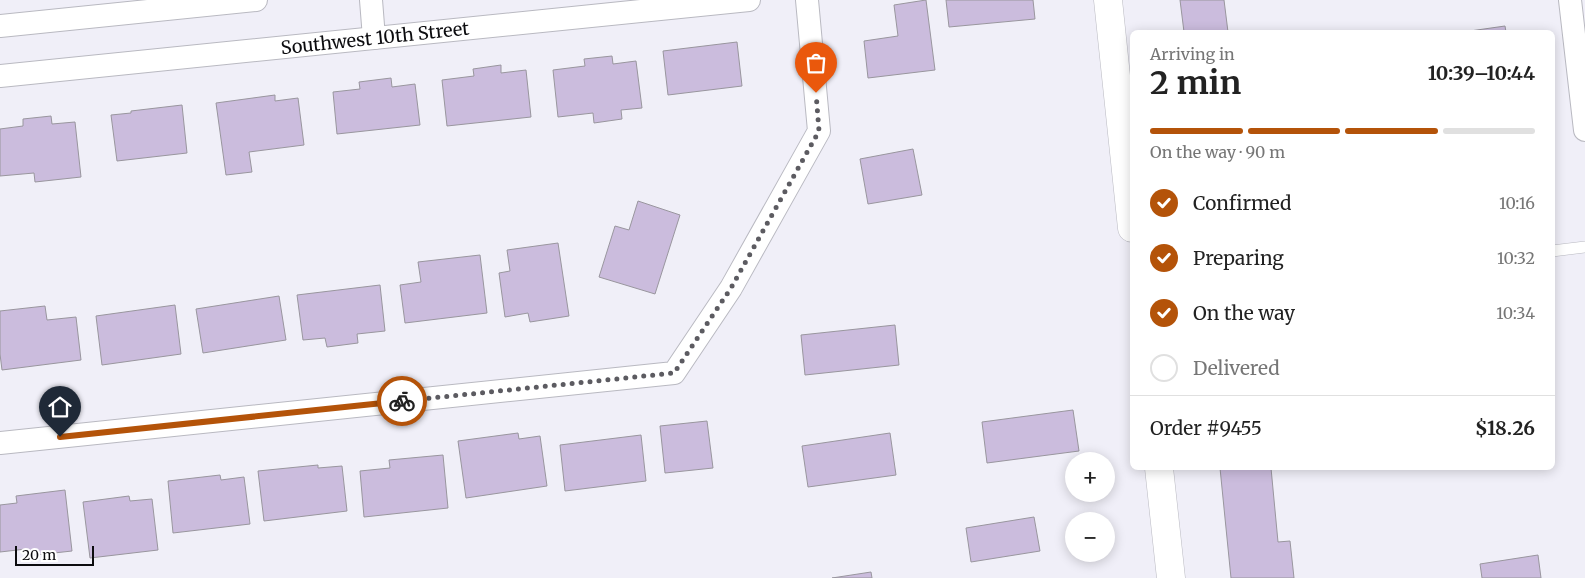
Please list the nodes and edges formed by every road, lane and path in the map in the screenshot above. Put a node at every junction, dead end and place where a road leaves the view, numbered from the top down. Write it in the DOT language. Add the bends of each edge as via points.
graph roads {
  1 [pos="256,0"];
  2 [pos="370,0"];
  3 [pos="750,0"];
  4 [pos="807,0"];
  5 [pos="1108,0"];
  6 [pos="1570,0"];
  7 [pos="0,26"];
  8 [pos="374,38"];
  9 [pos="0,76"];
  10 [pos="1585,130"];
  11 [pos="1130,209"];
  12 [pos="1585,247"];
  13 [pos="1555,251"];
  14 [pos="0,443"];
  15 [pos="1159,470"];
  16 [pos="1171,578"];
  1 -- 7 [label="street"];
  2 -- 8 [label="street"];
  3 -- 8 [label="street, Southwest 10th Street"];
  4 -- 14 [label="street" via="819,131 731,288 674,373"];
  5 -- 11 [label="street"];
  6 -- 10 [label="street"];
  8 -- 9 [label="street, Southwest 10th Street"];
  12 -- 13 [label="lane"];
  15 -- 16 [label="street"];
}
